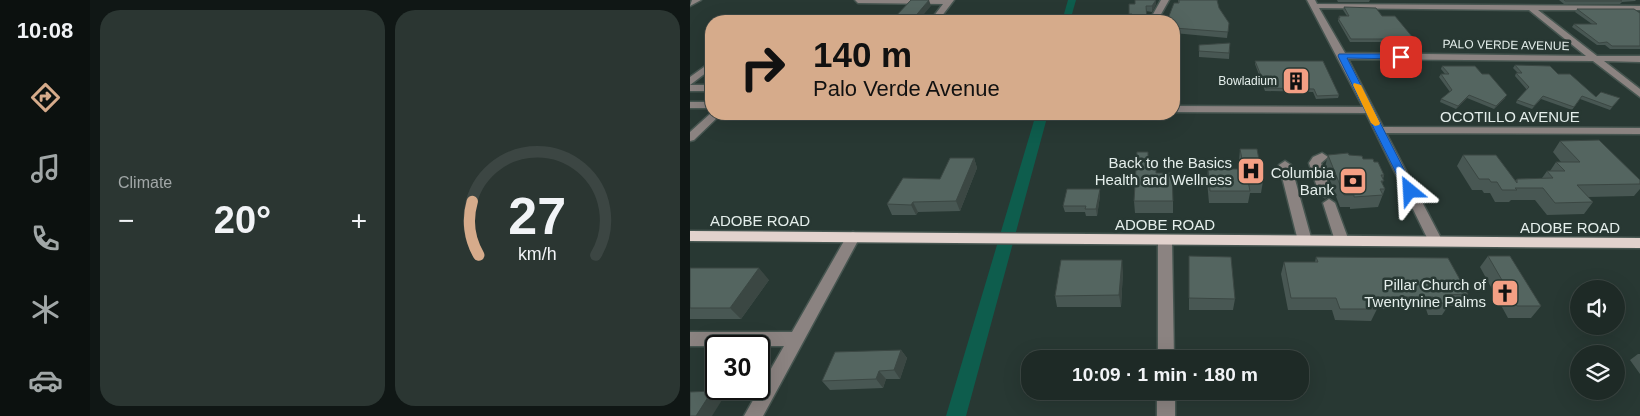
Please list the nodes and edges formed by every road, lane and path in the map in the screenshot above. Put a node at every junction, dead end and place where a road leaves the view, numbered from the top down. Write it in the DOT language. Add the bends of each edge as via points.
graph roads {
  1 [pos="697,0"];
  2 [pos="1165,0"];
  3 [pos="1521,0"];
  4 [pos="950,1"];
  5 [pos="858,2"];
  6 [pos="1313,3"];
  7 [pos="690,4"];
  8 [pos="1531,8"];
  9 [pos="1640,8"];
  10 [pos="939,15"];
  11 [pos="1157,15"];
  12 [pos="1342,56"];
  13 [pos="1595,58"];
  14 [pos="1640,59"];
  15 [pos="705,70"];
  16 [pos="701,73"];
  17 [pos="705,73"];
  18 [pos="690,82"];
  19 [pos="690,88"];
  20 [pos="705,88"];
  21 [pos="1640,94"];
  22 [pos="690,105"];
  23 [pos="705,105"];
  24 [pos="1180,109"];
  25 [pos="1369,110"];
  26 [pos="710,120"];
  27 [pos="1379,130"];
  28 [pos="1640,132"];
  29 [pos="690,138"];
  30 [pos="1322,157"];
  31 [pos="1285,165"];
  32 [pos="690,236"];
  33 [pos="853,237"];
  34 [pos="1165,240"];
  35 [pos="1305,241"];
  36 [pos="1342,241"];
  37 [pos="1436,242"];
  38 [pos="1640,243"];
  39 [pos="795,339"];
  40 [pos="693,343"];
  41 [pos="1166,350"];
  42 [pos="1166,400"];
  43 [pos="753,416"];
  44 [pos="1166,416"];
  1 -- 7 [label="street"];
  2 -- 11 [label="street"];
  3 -- 8 [label="street"];
  4 -- 5 [label="street"];
  4 -- 10 [label="street"];
  6 -- 8 [label="street"];
  6 -- 12 [label="street"];
  8 -- 9 [label="street"];
  8 -- 13 [label="street"];
  12 -- 13 [label="street, PALO VERDE AVENUE"];
  12 -- 25 [label="street"];
  13 -- 14 [label="street, PALO VERDE AVENUE"];
  13 -- 21 [label="street"];
  15 -- 16 [label="street"];
  16 -- 17 [label="street"];
  16 -- 18 [label="street"];
  19 -- 20 [label="street"];
  22 -- 23 [label="street"];
  24 -- 25 [label="street"];
  25 -- 27 [label="street"];
  26 -- 29 [label="street"];
  27 -- 28 [label="street, OCOTILLO AVENUE"];
  27 -- 37 [label="street"];
  30 -- 36 [label="street" via="1315,163"];
  31 -- 35 [label="street"];
  32 -- 33 [label="main road, ADOBE ROAD"];
  33 -- 34 [label="main road, ADOBE ROAD"];
  33 -- 39 [label="street"];
  34 -- 35 [label="main road, ADOBE ROAD"];
  34 -- 41 [label="street"];
  35 -- 36 [label="main road, ADOBE ROAD"];
  36 -- 37 [label="main road, ADOBE ROAD"];
  37 -- 38 [label="main road, ADOBE ROAD"];
  39 -- 40 [label="street"];
  39 -- 43 [label="street"];
  42 -- 44 [label="street"];
}
